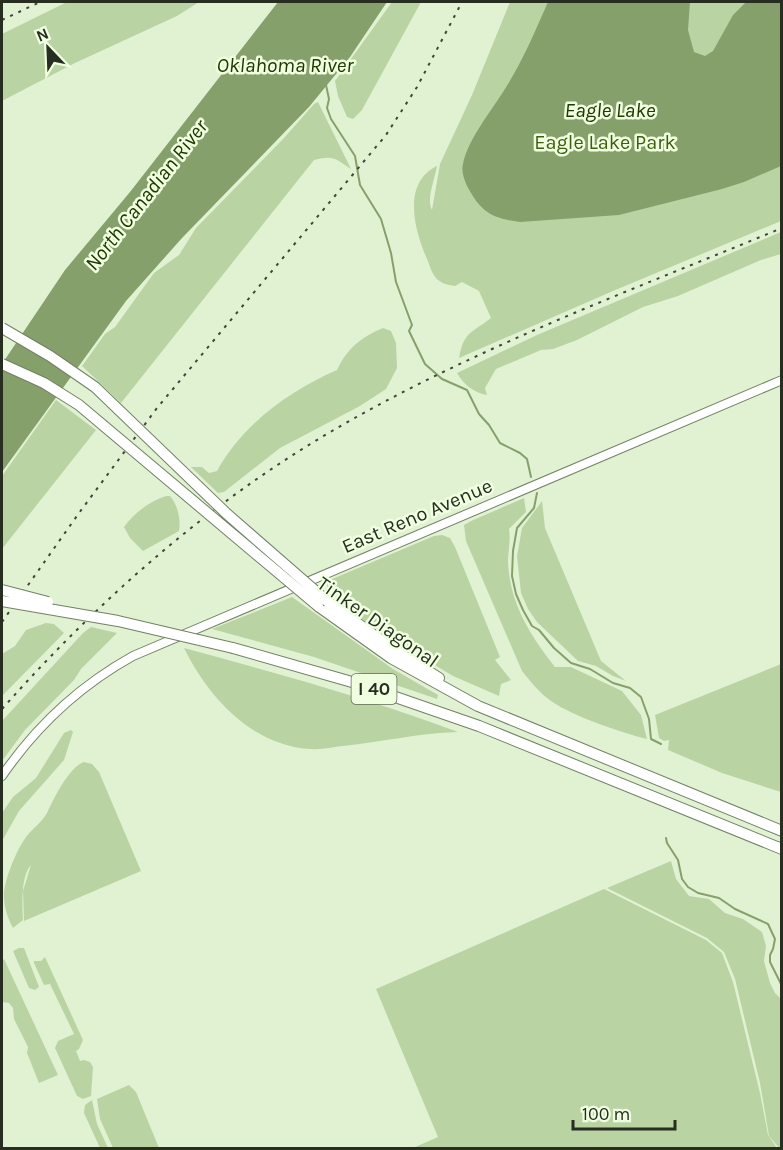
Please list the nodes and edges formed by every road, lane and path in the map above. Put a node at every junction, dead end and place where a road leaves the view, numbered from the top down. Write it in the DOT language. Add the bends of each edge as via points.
graph roads {
  1 [pos="2,328"];
  2 [pos="2,364"];
  3 [pos="782,380"];
  4 [pos="2,590"];
  5 [pos="2,601"];
  6 [pos="323,604"];
  7 [pos="118,621"];
  8 [pos="2,776"];
  9 [pos="682,790"];
  10 [pos="782,824"];
  11 [pos="782,831"];
  12 [pos="753,838"];
  13 [pos="782,849"];
  14 [pos="782,857"];
  1 -- 6 [label="highway, bridge" via="95,387"];
  2 -- 6 [label="highway, Tinker Diagonal / I 40, bridge" via="79,405"];
  3 -- 8 [label="main road, East Reno Avenue" via="133,656 84,687 53,714"];
  4 -- 7 [label="highway, bridge"];
  5 -- 7 [label="highway, I 40, bridge"];
  6 -- 9 [label="highway, Tinker Diagonal / I 40" via="391,658 437,685 478,706"];
  7 -- 12 [label="highway, I 40, bridge" via="352,682 479,726"];
  9 -- 10 [label="highway"];
  9 -- 11 [label="highway, Tinker Diagonal / I 40"];
  12 -- 13 [label="highway, I 40"];
  12 -- 14 [label="highway"];
}
